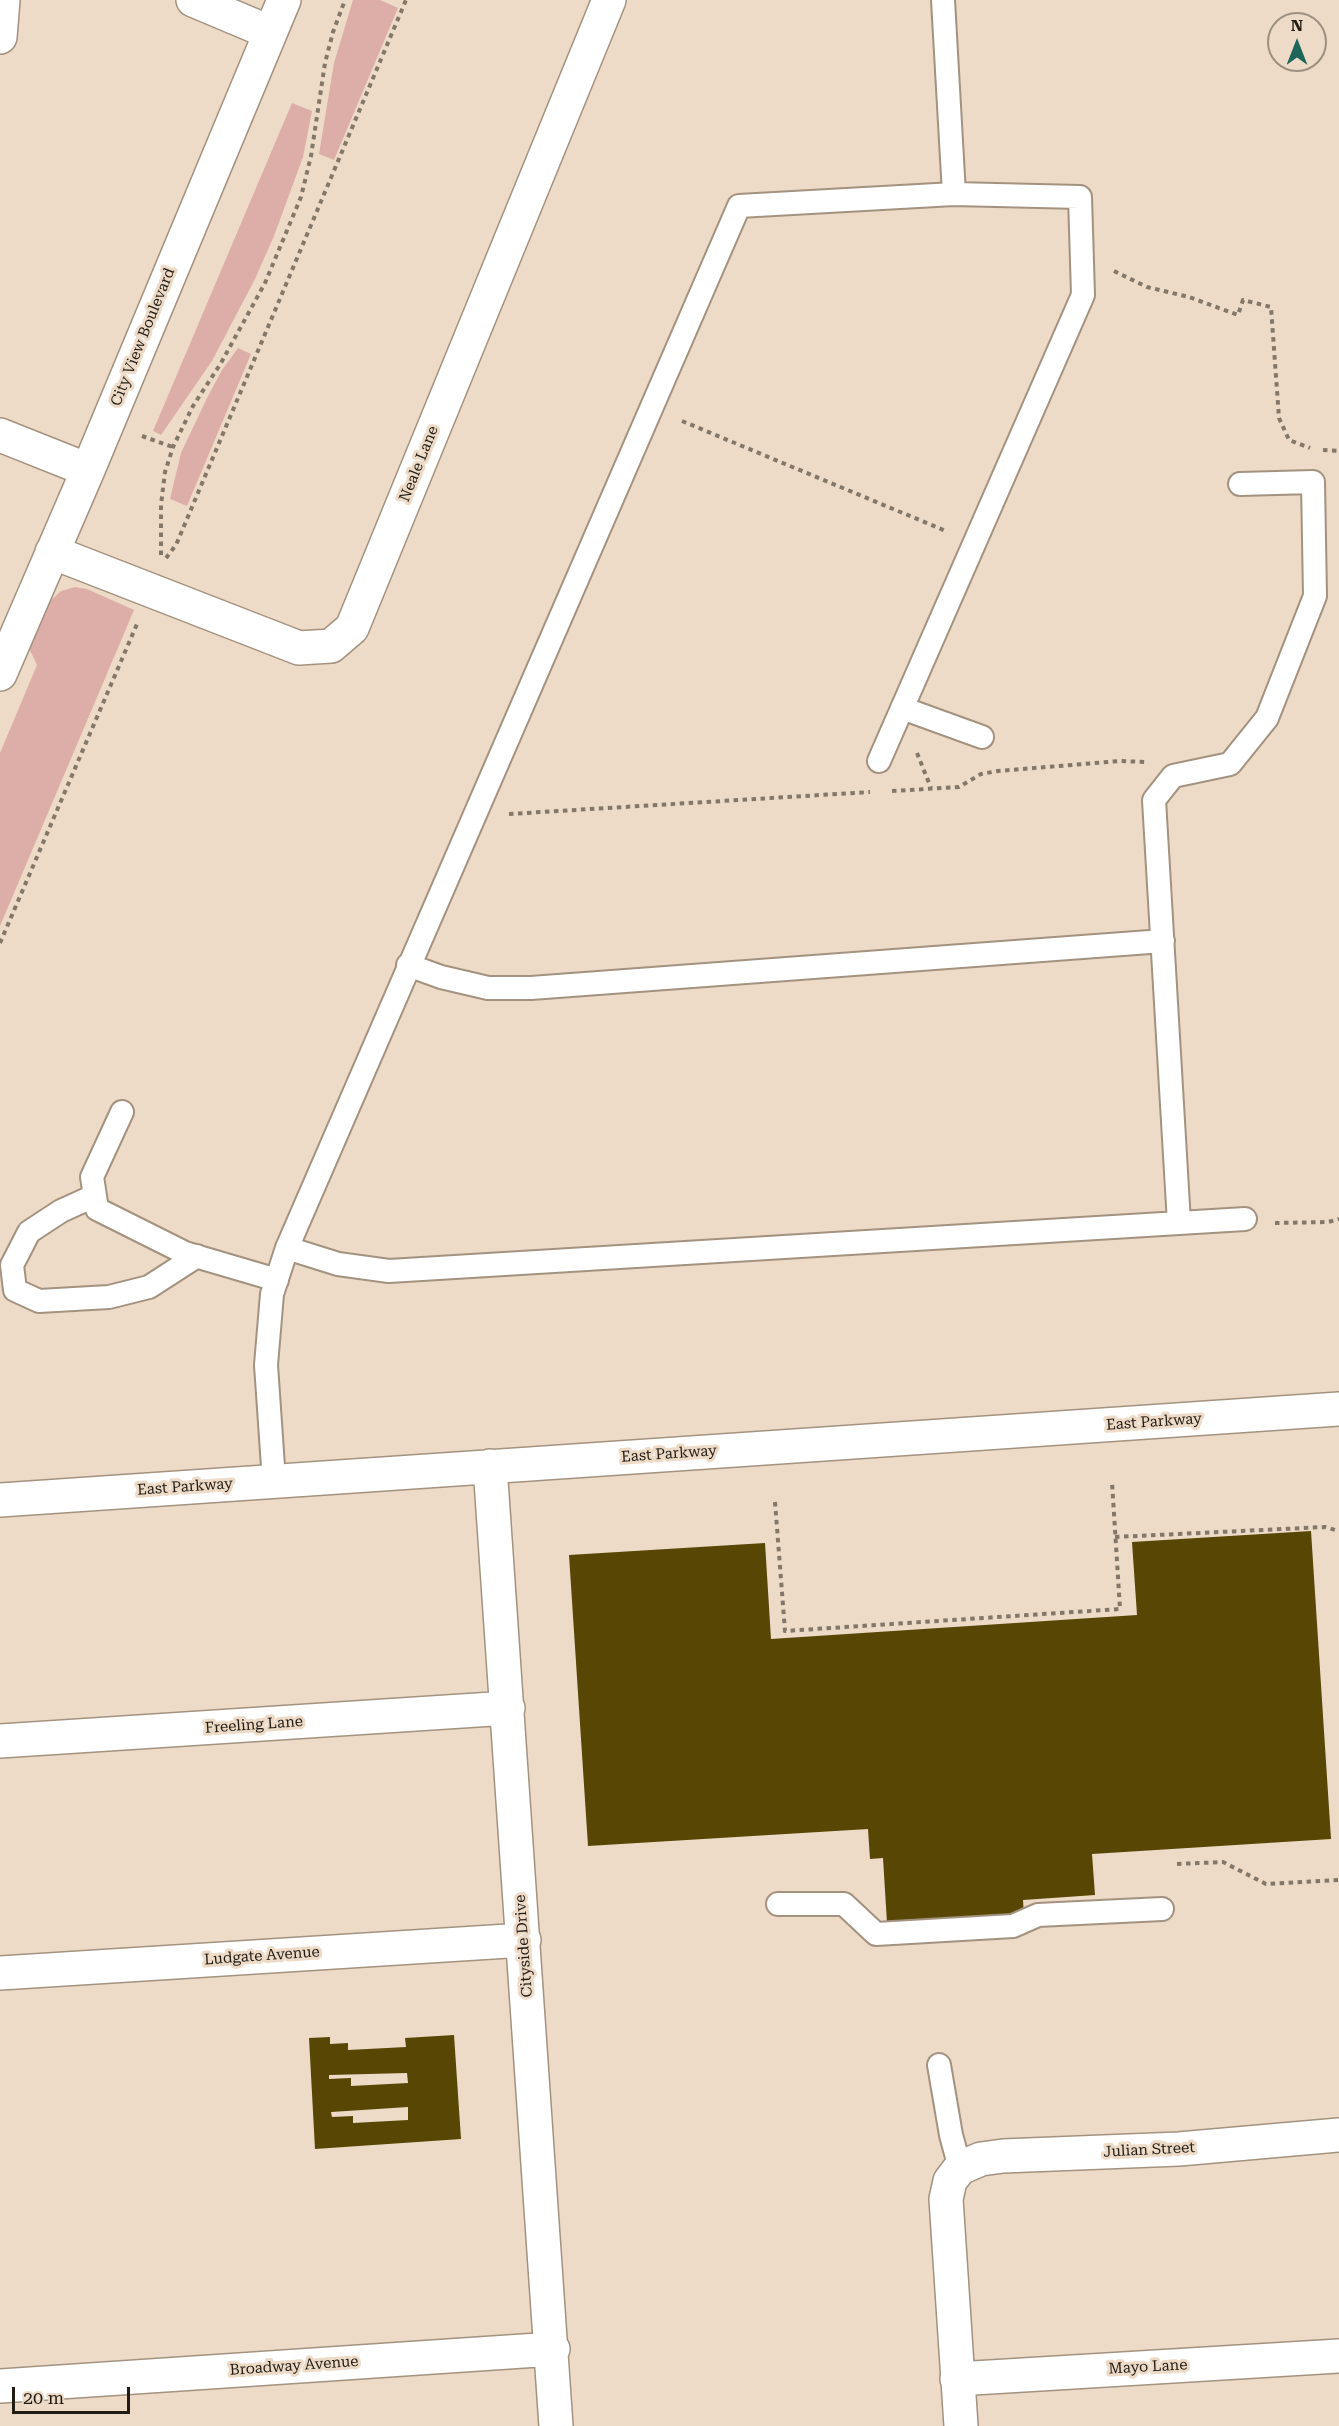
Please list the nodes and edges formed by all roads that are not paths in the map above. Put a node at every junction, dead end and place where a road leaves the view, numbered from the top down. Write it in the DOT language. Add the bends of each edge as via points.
graph roads {
  1 [pos="3,0"];
  2 [pos="193,0"];
  3 [pos="284,0"];
  4 [pos="609,0"];
  5 [pos="943,0"];
  6 [pos="269,32"];
  7 [pos="0,37"];
  8 [pos="954,194"];
  9 [pos="0,435"];
  10 [pos="88,470"];
  11 [pos="1240,484"];
  12 [pos="52,552"];
  13 [pos="0,674"];
  14 [pos="902,708"];
  15 [pos="982,737"];
  16 [pos="879,761"];
  17 [pos="1163,941"];
  18 [pos="408,965"];
  19 [pos="122,1112"];
  20 [pos="94,1196"];
  21 [pos="1245,1219"];
  22 [pos="1179,1222"];
  23 [pos="287,1248"];
  24 [pos="197,1256"];
  25 [pos="277,1280"];
  26 [pos="1339,1409"];
  27 [pos="490,1466"];
  28 [pos="274,1481"];
  29 [pos="0,1500"];
  30 [pos="508,1708"];
  31 [pos="0,1741"];
  32 [pos="778,1904"];
  33 [pos="1162,1909"];
  34 [pos="524,1940"];
  35 [pos="0,1973"];
  36 [pos="939,2065"];
  37 [pos="1339,2135"];
  38 [pos="960,2168"];
  39 [pos="553,2349"];
  40 [pos="1339,2356"];
  41 [pos="957,2379"];
  42 [pos="0,2386"];
  43 [pos="556,2426"];
  44 [pos="961,2426"];
  1 -- 7 [label="street"];
  2 -- 6 [label="street"];
  3 -- 6 [label="street, City View Boulevard"];
  4 -- 12 [label="street, Neale Lane" via="352,628 331,646 299,648"];
  5 -- 8 [label="lane"];
  6 -- 10 [label="street, City View Boulevard"];
  8 -- 14 [label="lane" via="1080,197 1083,295"];
  8 -- 18 [label="lane" via="739,206"];
  9 -- 10 [label="street"];
  10 -- 12 [label="street, City View Boulevard"];
  11 -- 17 [label="lane" via="1312,482 1315,596 1267,718 1230,764 1173,776 1154,800"];
  12 -- 13 [label="street, City View Boulevard"];
  14 -- 15 [label="lane"];
  14 -- 16 [label="lane"];
  17 -- 18 [label="lane" via="531,988 488,988"];
  17 -- 22 [label="lane"];
  18 -- 23 [label="lane"];
  19 -- 20 [label="lane" via="92,1177"];
  20 -- 24 [label="lane" via="97,1209"];
  20 -- 24 [label="lane" via="29,1232 12,1265 15,1290 39,1300 109,1297 149,1287"];
  21 -- 22 [label="lane"];
  22 -- 23 [label="lane" via="389,1272 338,1264"];
  23 -- 25 [label="lane"];
  24 -- 25 [label="lane"];
  25 -- 28 [label="lane" via="272,1294 266,1365"];
  26 -- 27 [label="street, East Parkway"];
  27 -- 28 [label="street, East Parkway"];
  27 -- 30 [label="street, Cityside Drive"];
  28 -- 29 [label="street, East Parkway"];
  30 -- 31 [label="street, Freeling Lane"];
  30 -- 34 [label="street, Cityside Drive"];
  32 -- 33 [label="lane" via="843,1904 876,1934 1014,1926 1038,1915"];
  34 -- 35 [label="street, Ludgate Avenue"];
  34 -- 39 [label="street, Cityside Drive"];
  36 -- 38 [label="lane"];
  37 -- 38 [label="street, Julian Street" via="1179,2149 1003,2156 981,2159"];
  38 -- 41 [label="street" via="950,2181 946,2199"];
  39 -- 42 [label="street, Broadway Avenue"];
  39 -- 43 [label="street, Cityside Drive"];
  40 -- 41 [label="street, Mayo Lane"];
  41 -- 44 [label="street"];
}
